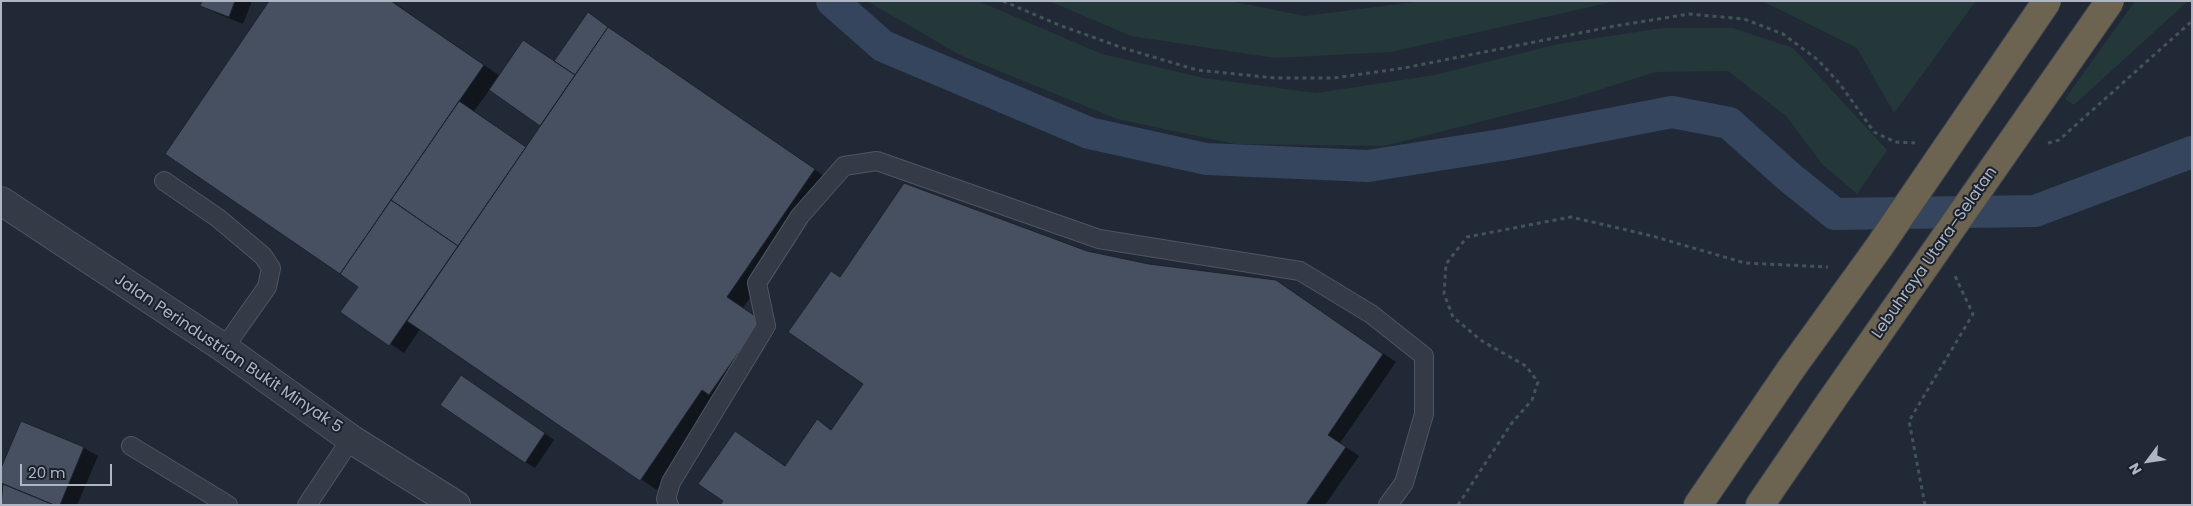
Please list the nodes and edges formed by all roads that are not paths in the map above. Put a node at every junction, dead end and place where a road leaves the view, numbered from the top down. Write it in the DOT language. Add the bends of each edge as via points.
graph roads {
  1 [pos="2047,1"];
  2 [pos="2110,1"];
  3 [pos="164,181"];
  4 [pos="1,201"];
  5 [pos="224,348"];
  6 [pos="351,438"];
  7 [pos="131,446"];
  8 [pos="228,505"];
  9 [pos="307,505"];
  10 [pos="456,505"];
  11 [pos="669,505"];
  12 [pos="1388,505"];
  13 [pos="1698,505"];
  14 [pos="1760,505"];
  1 -- 13 [label="highway, bridge"];
  2 -- 14 [label="highway, Lebuhraya Utara–Selatan, bridge"];
  3 -- 5 [label="lane" via="218,218 263,256 271,268 267,287"];
  4 -- 5 [label="street, Jalan Perindustrian Bukit Minyak 5"];
  5 -- 6 [label="street, Jalan Perindustrian Bukit Minyak 5"];
  6 -- 9 [label="lane"];
  6 -- 10 [label="street, Jalan Perindustrian Bukit Minyak 5"];
  7 -- 8 [label="lane"];
  11 -- 12 [label="lane" via="666,499 671,482 766,326 757,283 800,216 844,166 877,161 1099,239 1300,271 1371,314 1424,356 1424,414 1404,483"];
}
